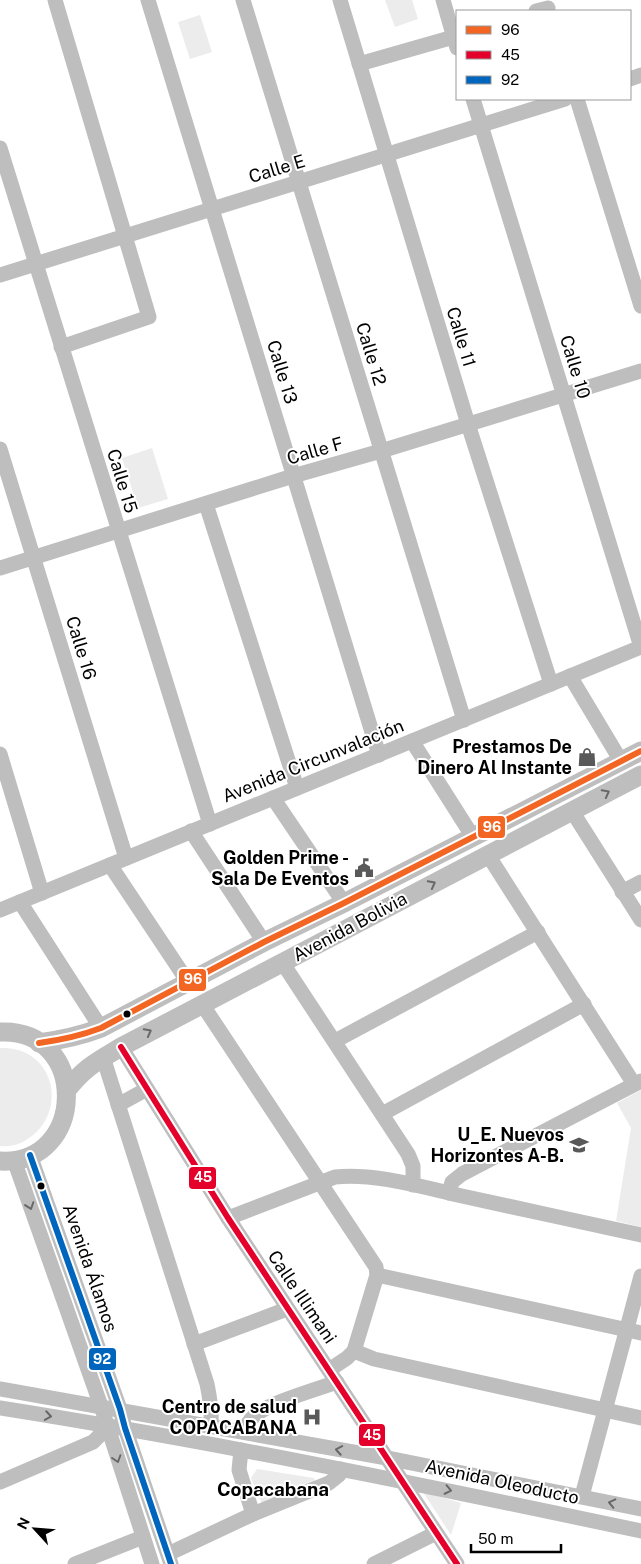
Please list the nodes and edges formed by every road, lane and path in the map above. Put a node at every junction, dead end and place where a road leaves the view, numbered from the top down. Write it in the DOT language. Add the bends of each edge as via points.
graph roads {
  1 [pos="55,0"];
  2 [pos="148,0"];
  3 [pos="243,0"];
  4 [pos="340,0"];
  5 [pos="443,0"];
  6 [pos="456,40"];
  7 [pos="359,64"];
  8 [pos="473,100"];
  9 [pos="563,100"];
  10 [pos="577,100"];
  11 [pos="481,125"];
  12 [pos="0,148"];
  13 [pos="386,154"];
  14 [pos="298,182"];
  15 [pos="212,209"];
  16 [pos="125,236"];
  17 [pos="36,264"];
  18 [pos="0,275"];
  19 [pos="641,306"];
  20 [pos="61,347"];
  21 [pos="641,371"];
  22 [pos="564,395"];
  23 [pos="468,424"];
  24 [pos="0,449"];
  25 [pos="381,451"];
  26 [pos="293,476"];
  27 [pos="206,504"];
  28 [pos="118,530"];
  29 [pos="34,558"];
  30 [pos="0,568"];
  31 [pos="641,647"];
  32 [pos="570,676"];
  33 [pos="551,684"];
  34 [pos="464,720"];
  35 [pos="412,741"];
  36 [pos="641,750"];
  37 [pos="0,754"];
  38 [pos="379,755"];
  39 [pos="621,761"];
  40 [pos="641,775"];
  41 [pos="297,788"];
  42 [pos="274,798"];
  43 [pos="572,811"];
  44 [pos="210,824"];
  45 [pos="192,832"];
  46 [pos="473,837"];
  47 [pos="488,855"];
  48 [pos="126,858"];
  49 [pos="110,865"];
  50 [pos="641,882"];
  51 [pos="622,892"];
  52 [pos="42,893"];
  53 [pos="20,902"];
  54 [pos="344,903"];
  55 [pos="0,910"];
  56 [pos="641,920"];
  57 [pos="538,932"];
  58 [pos="264,942"];
  59 [pos="282,962"];
  60 [pos="188,982"];
  61 [pos="202,1004"];
  62 [pos="584,1004"];
  63 [pos="0,1018"];
  64 [pos="101,1028"];
  65 [pos="7,1032"];
  66 [pos="335,1041"];
  67 [pos="39,1043"];
  68 [pos="121,1047"];
  69 [pos="103,1057"];
  70 [pos="637,1083"];
  71 [pos="67,1090"];
  72 [pos="147,1090"];
  73 [pos="118,1105"];
  74 [pos="382,1114"];
  75 [pos="15,1158"];
  76 [pos="320,1182"];
  77 [pos="413,1185"];
  78 [pos="448,1193"];
  79 [pos="228,1218"];
  80 [pos="641,1235"];
  81 [pos="377,1275"];
  82 [pos="641,1276"];
  83 [pos="287,1309"];
  84 [pos="634,1331"];
  85 [pos="194,1344"];
  86 [pos="354,1351"];
  87 [pos="333,1376"];
  88 [pos="0,1389"];
  89 [pos="101,1406"];
  90 [pos="0,1408"];
  91 [pos="120,1409"];
  92 [pos="605,1410"];
  93 [pos="641,1418"];
  94 [pos="106,1425"];
  95 [pos="210,1426"];
  96 [pos="125,1428"];
  97 [pos="244,1432"];
  98 [pos="241,1450"];
  99 [pos="387,1458"];
  100 [pos="341,1469"];
  101 [pos="400,1480"];
  102 [pos="0,1482"];
  103 [pos="582,1496"];
  104 [pos="641,1510"];
  105 [pos="253,1514"];
  106 [pos="641,1531"];
  107 [pos="436,1533"];
  108 [pos="142,1538"];
  109 [pos="169,1559"];
  110 [pos="75,1564"];
  111 [pos="152,1564"];
  112 [pos="374,1564"];
  113 [pos="457,1564"];
  1 -- 16 [label="street"];
  2 -- 15 [label="street, Calle 13"];
  3 -- 14 [label="street, Calle 12"];
  4 -- 7 [label="street, Calle 11"];
  5 -- 6 [label="street"];
  6 -- 7 [label="street"];
  7 -- 13 [label="street, Calle 11"];
  8 -- 11 [label="street, Calle 10"];
  9 -- 11 [label="street, Calle E"];
  10 -- 19 [label="street"];
  11 -- 13 [label="street, Calle E"];
  11 -- 22 [label="street, Calle 10"];
  12 -- 17 [label="street, Calle 15"];
  13 -- 14 [label="street, Calle E"];
  13 -- 23 [label="street, Calle 11"];
  14 -- 15 [label="street, Calle E"];
  14 -- 25 [label="street, Calle 12"];
  15 -- 16 [label="street, Calle E"];
  15 -- 26 [label="street, Calle 13"];
  16 -- 17 [label="street, Calle E"];
  16 -- 20 [label="street" via="149,317"];
  17 -- 18 [label="street, Calle E"];
  17 -- 20 [label="street, Calle 15"];
  20 -- 28 [label="street, Calle 15"];
  21 -- 22 [label="street, Calle F"];
  22 -- 23 [label="street, Calle F"];
  22 -- 31 [label="street, Calle 10"];
  23 -- 25 [label="street, Calle F"];
  23 -- 33 [label="street, Calle 11"];
  24 -- 29 [label="street, Calle 16"];
  25 -- 26 [label="street, Calle F"];
  25 -- 34 [label="street, Calle 12"];
  26 -- 27 [label="street, Calle F"];
  26 -- 38 [label="street, Calle 13"];
  27 -- 28 [label="street, Calle F"];
  27 -- 41 [label="street"];
  28 -- 29 [label="street, Calle F"];
  28 -- 44 [label="street, Calle 15"];
  29 -- 30 [label="street, Calle F"];
  29 -- 48 [label="street, Calle 16"];
  31 -- 32 [label="street, Avenida Circunvalación"];
  32 -- 33 [label="street, Avenida Circunvalación"];
  32 -- 39 [label="street"];
  33 -- 34 [label="street, Avenida Circunvalación"];
  34 -- 35 [label="street, Avenida Circunvalación"];
  35 -- 38 [label="street, Avenida Circunvalación"];
  35 -- 46 [label="street"];
  36 -- 39 [label="main road, Avenida Bolivia"];
  37 -- 52 [label="street"];
  38 -- 41 [label="street, Avenida Circunvalación"];
  39 -- 46 [label="main road, Avenida Bolivia"];
  43 -- 40 [label="main road, Avenida Bolivia, one-way"];
  41 -- 42 [label="street, Avenida Circunvalación"];
  42 -- 44 [label="street, Avenida Circunvalación"];
  42 -- 54 [label="street"];
  43 -- 47 [label="main road, Avenida Bolivia"];
  43 -- 51 [label="street"];
  44 -- 45 [label="street, Avenida Circunvalación"];
  45 -- 48 [label="street, Avenida Circunvalación"];
  45 -- 58 [label="street"];
  46 -- 54 [label="main road, Avenida Bolivia"];
  47 -- 57 [label="street"];
  59 -- 47 [label="main road, Avenida Bolivia, one-way"];
  48 -- 49 [label="street, Avenida Circunvalación"];
  49 -- 52 [label="street, Avenida Circunvalación"];
  49 -- 60 [label="street"];
  50 -- 51 [label="street"];
  51 -- 56 [label="street"];
  52 -- 53 [label="street, Avenida Circunvalación"];
  53 -- 55 [label="street, Avenida Circunvalación"];
  53 -- 64 [label="street"];
  54 -- 58 [label="main road, Avenida Bolivia"];
  57 -- 62 [label="street"];
  57 -- 66 [label="street"];
  58 -- 60 [label="main road, Avenida Bolivia"];
  59 -- 61 [label="main road, Avenida Bolivia"];
  59 -- 66 [label="street"];
  60 -- 64 [label="main road, Avenida Bolivia"];
  68 -- 61 [label="main road, Avenida Bolivia, one-way"];
  61 -- 76 [label="street"];
  62 -- 70 [label="street"];
  62 -- 74 [label="street"];
  63 -- 65 [label="main road"];
  64 -- 67 [label="main road, Avenida Bolivia"];
  65 -- 67 [label="main road"];
  66 -- 74 [label="street"];
  67 -- 71 [label="main road" via="58,1063"];
  68 -- 69 [label="main road, Avenida Bolivia"];
  68 -- 72 [label="street, Calle Illimani"];
  69 -- 71 [label="main road, Avenida Bolivia" via="81,1073"];
  69 -- 73 [label="street"];
  70 -- 78 [label="street" via="462,1174 452,1182"];
  71 -- 75 [label="main road" via="67,1104 59,1128 42,1148"];
  72 -- 73 [label="street"];
  72 -- 79 [label="street, Calle Illimani"];
  73 -- 85 [label="street"];
  74 -- 77 [label="street" via="408,1154 413,1166"];
  75 -- 89 [label="street, Avenida Álamos, one-way"];
  75 -- 91 [label="street, Avenida Álamos"];
  76 -- 77 [label="street" via="352,1176"];
  76 -- 79 [label="street"];
  76 -- 81 [label="street" via="370,1256"];
  77 -- 78 [label="street"];
  78 -- 80 [label="street"];
  79 -- 83 [label="street, Calle Illimani"];
  81 -- 84 [label="street"];
  81 -- 86 [label="street"];
  82 -- 84 [label="street"];
  83 -- 85 [label="street"];
  83 -- 87 [label="street, Calle Illimani"];
  84 -- 92 [label="street"];
  85 -- 95 [label="street" via="207,1384 212,1416"];
  86 -- 87 [label="street"];
  86 -- 92 [label="street" via="374,1359"];
  87 -- 97 [label="street" via="256,1415"];
  87 -- 99 [label="street, Calle Illimani"];
  88 -- 89 [label="street, Avenida Oleoducto"];
  89 -- 91 [label="street, Avenida Oleoducto"];
  89 -- 94 [label="street, Avenida Álamos"];
  90 -- 94 [label="street, Avenida Oleoducto, one-way"];
  91 -- 95 [label="street, Avenida Oleoducto"];
  91 -- 96 [label="street, Avenida Álamos"];
  92 -- 93 [label="street"];
  92 -- 103 [label="street"];
  94 -- 96 [label="street, Avenida Oleoducto"];
  94 -- 102 [label="street" via="93,1442"];
  94 -- 108 [label="street, Avenida Álamos, one-way"];
  95 -- 97 [label="street, Avenida Oleoducto"];
  96 -- 98 [label="street, Avenida Oleoducto"];
  96 -- 109 [label="street, Avenida Álamos"];
  99 -- 97 [label="street, Avenida Oleoducto, one-way"];
  98 -- 100 [label="street, Avenida Oleoducto"];
  98 -- 105 [label="street" via="238,1470"];
  99 -- 101 [label="street, Calle Illimani"];
  99 -- 103 [label="street, Avenida Oleoducto"];
  100 -- 101 [label="street, Avenida Oleoducto"];
  100 -- 105 [label="street" via="329,1483"];
  101 -- 106 [label="street, Avenida Oleoducto, one-way"];
  101 -- 107 [label="street, Calle Illimani"];
  104 -- 103 [label="street, Avenida Oleoducto, one-way"];
  105 -- 109 [label="street"];
  107 -- 112 [label="street"];
  107 -- 113 [label="street, Calle Illimani"];
  108 -- 110 [label="street"];
  108 -- 111 [label="street, Avenida Álamos"];
}
